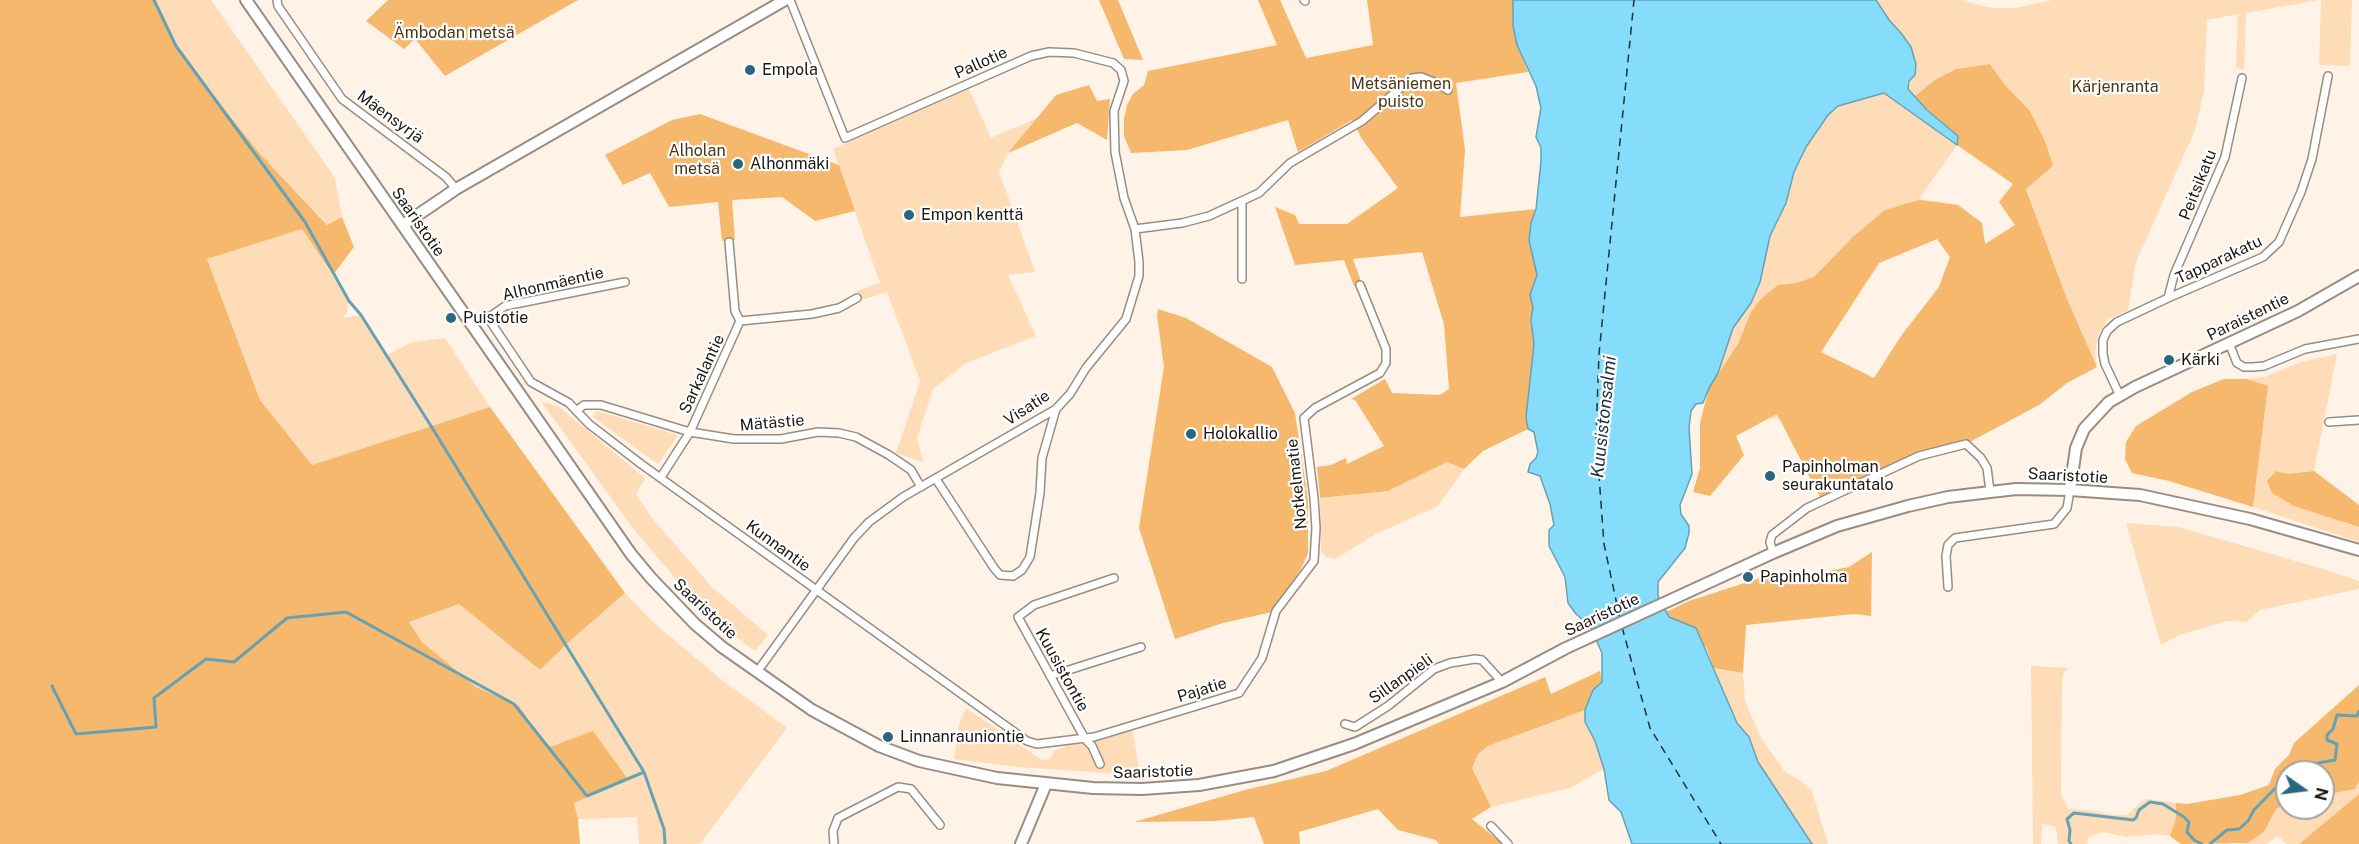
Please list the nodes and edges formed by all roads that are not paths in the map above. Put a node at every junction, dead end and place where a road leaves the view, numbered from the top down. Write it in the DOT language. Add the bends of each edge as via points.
graph roads {
  1 [pos="246,0"];
  2 [pos="277,0"];
  3 [pos="785,0"];
  4 [pos="790,0"];
  5 [pos="2328,76"];
  6 [pos="2242,78"];
  7 [pos="1124,81"];
  8 [pos="1448,90"];
  9 [pos="456,189"];
  10 [pos="1242,201"];
  11 [pos="403,225"];
  12 [pos="1135,230"];
  13 [pos="729,242"];
  14 [pos="2359,276"];
  15 [pos="1242,279"];
  16 [pos="625,282"];
  17 [pos="1359,285"];
  18 [pos="856,298"];
  19 [pos="2168,298"];
  20 [pos="489,318"];
  21 [pos="740,321"];
  22 [pos="2359,339"];
  23 [pos="2229,344"];
  24 [pos="2120,396"];
  25 [pos="1056,409"];
  26 [pos="576,411"];
  27 [pos="2359,420"];
  28 [pos="2329,422"];
  29 [pos="690,432"];
  30 [pos="661,477"];
  31 [pos="936,479"];
  32 [pos="921,487"];
  33 [pos="2070,490"];
  34 [pos="1990,491"];
  35 [pos="2359,550"];
  36 [pos="1315,551"];
  37 [pos="1773,553"];
  38 [pos="1114,578"];
  39 [pos="1948,587"];
  40 [pos="816,590"];
  41 [pos="1141,647"];
  42 [pos="757,672"];
  43 [pos="1050,676"];
  44 [pos="1502,682"];
  45 [pos="1345,724"];
  46 [pos="1085,739"];
  47 [pos="1100,764"];
  48 [pos="1046,784"];
  49 [pos="940,825"];
  50 [pos="1491,826"];
  51 [pos="834,844"];
  52 [pos="1021,844"];
  53 [pos="1508,844"];
  1 -- 11 [label="main road, Saaristotie"];
  2 -- 9 [label="street, Mäensyrjä" via="342,99 446,177"];
  3 -- 9 [label="main road"];
  4 -- 7 [label="street, Pallotie" via="845,138 1031,56 1049,52 1113,63"];
  5 -- 19 [label="street, Tapparakatu" via="2312,159 2279,242 2264,257"];
  6 -- 19 [label="street, Peitsikatu" via="2220,171 2174,275"];
  7 -- 12 [label="street, Visatie" via="1114,111 1114,152"];
  8 -- 10 [label="street" via="1420,77 1412,78 1362,121 1290,163 1259,193"];
  9 -- 11 [label="main road"];
  10 -- 12 [label="street" via="1209,216"];
  10 -- 15 [label="street"];
  11 -- 42 [label="main road, Saaristotie" via="631,554 696,624"];
  12 -- 25 [label="street, Visatie" via="1139,276 1126,319"];
  13 -- 21 [label="street" via="735,311"];
  14 -- 23 [label="main road, Paraistentie"];
  16 -- 20 [label="street, Alhonmäentie" via="505,306"];
  17 -- 36 [label="street, Notkelmatie" via="1387,357 1380,373 1315,408 1304,418 1314,498"];
  18 -- 21 [label="street, Sarkalantie" via="839,308 812,314"];
  19 -- 24 [label="street, Tapparakatu" via="2117,322 2107,331 2103,340 2105,364"];
  20 -- 26 [label="street, Kunnantie" via="531,382"];
  21 -- 29 [label="street, Sarkalantie"];
  22 -- 23 [label="street" via="2305,349 2253,368 2237,363"];
  23 -- 24 [label="main road, Paraistentie"];
  24 -- 33 [label="main road, Paraistentie" via="2109,402 2084,429 2076,448"];
  25 -- 31 [label="street, Visatie"];
  25 -- 31 [label="street" via="1042,458 1030,557 1013,576 1000,575 994,568"];
  26 -- 29 [label="street, Mätästie" via="584,405 601,405"];
  26 -- 30 [label="street, Kunnantie"];
  27 -- 28 [label="street"];
  29 -- 30 [label="street, Sarkalantie"];
  29 -- 32 [label="street, Mätästie" via="734,440 818,432 856,437 911,470"];
  30 -- 40 [label="street, Kunnantie"];
  31 -- 32 [label="street, Visatie"];
  32 -- 40 [label="street, Visatie" via="869,522"];
  33 -- 34 [label="main road, Saaristotie"];
  33 -- 35 [label="main road, Saaristotie" via="2140,495 2250,519"];
  33 -- 39 [label="street" via="2067,508 2054,524 1955,538 1946,556"];
  34 -- 37 [label="main road, Saaristotie" via="1860,518"];
  34 -- 37 [label="street" via="1987,468 1966,444 1920,456 1807,508 1775,530 1770,542"];
  36 -- 46 [label="street, Pajatie" via="1314,561 1276,611 1262,657 1239,693"];
  37 -- 44 [label="main road, Saaristotie" via="1566,648"];
  38 -- 43 [label="street, Kuusistontie" via="1034,605 1018,617"];
  40 -- 42 [label="street, Visatie"];
  40 -- 46 [label="street, Kunnantie" via="1027,741 1037,744"];
  41 -- 43 [label="street"];
  42 -- 48 [label="main road, Saaristotie" via="812,710 904,756 958,771"];
  43 -- 46 [label="street, Kuusistontie"];
  44 -- 45 [label="street, Sillanpieli" via="1482,660 1450,663 1434,669 1355,727"];
  44 -- 48 [label="main road, Saaristotie" via="1354,744 1264,774 1199,786 1142,789"];
  46 -- 47 [label="street, Kuusistontie"];
  48 -- 52 [label="main road"];
  49 -- 51 [label="street" via="911,789 898,787 838,818"];
  50 -- 53 [label="street"];
}
